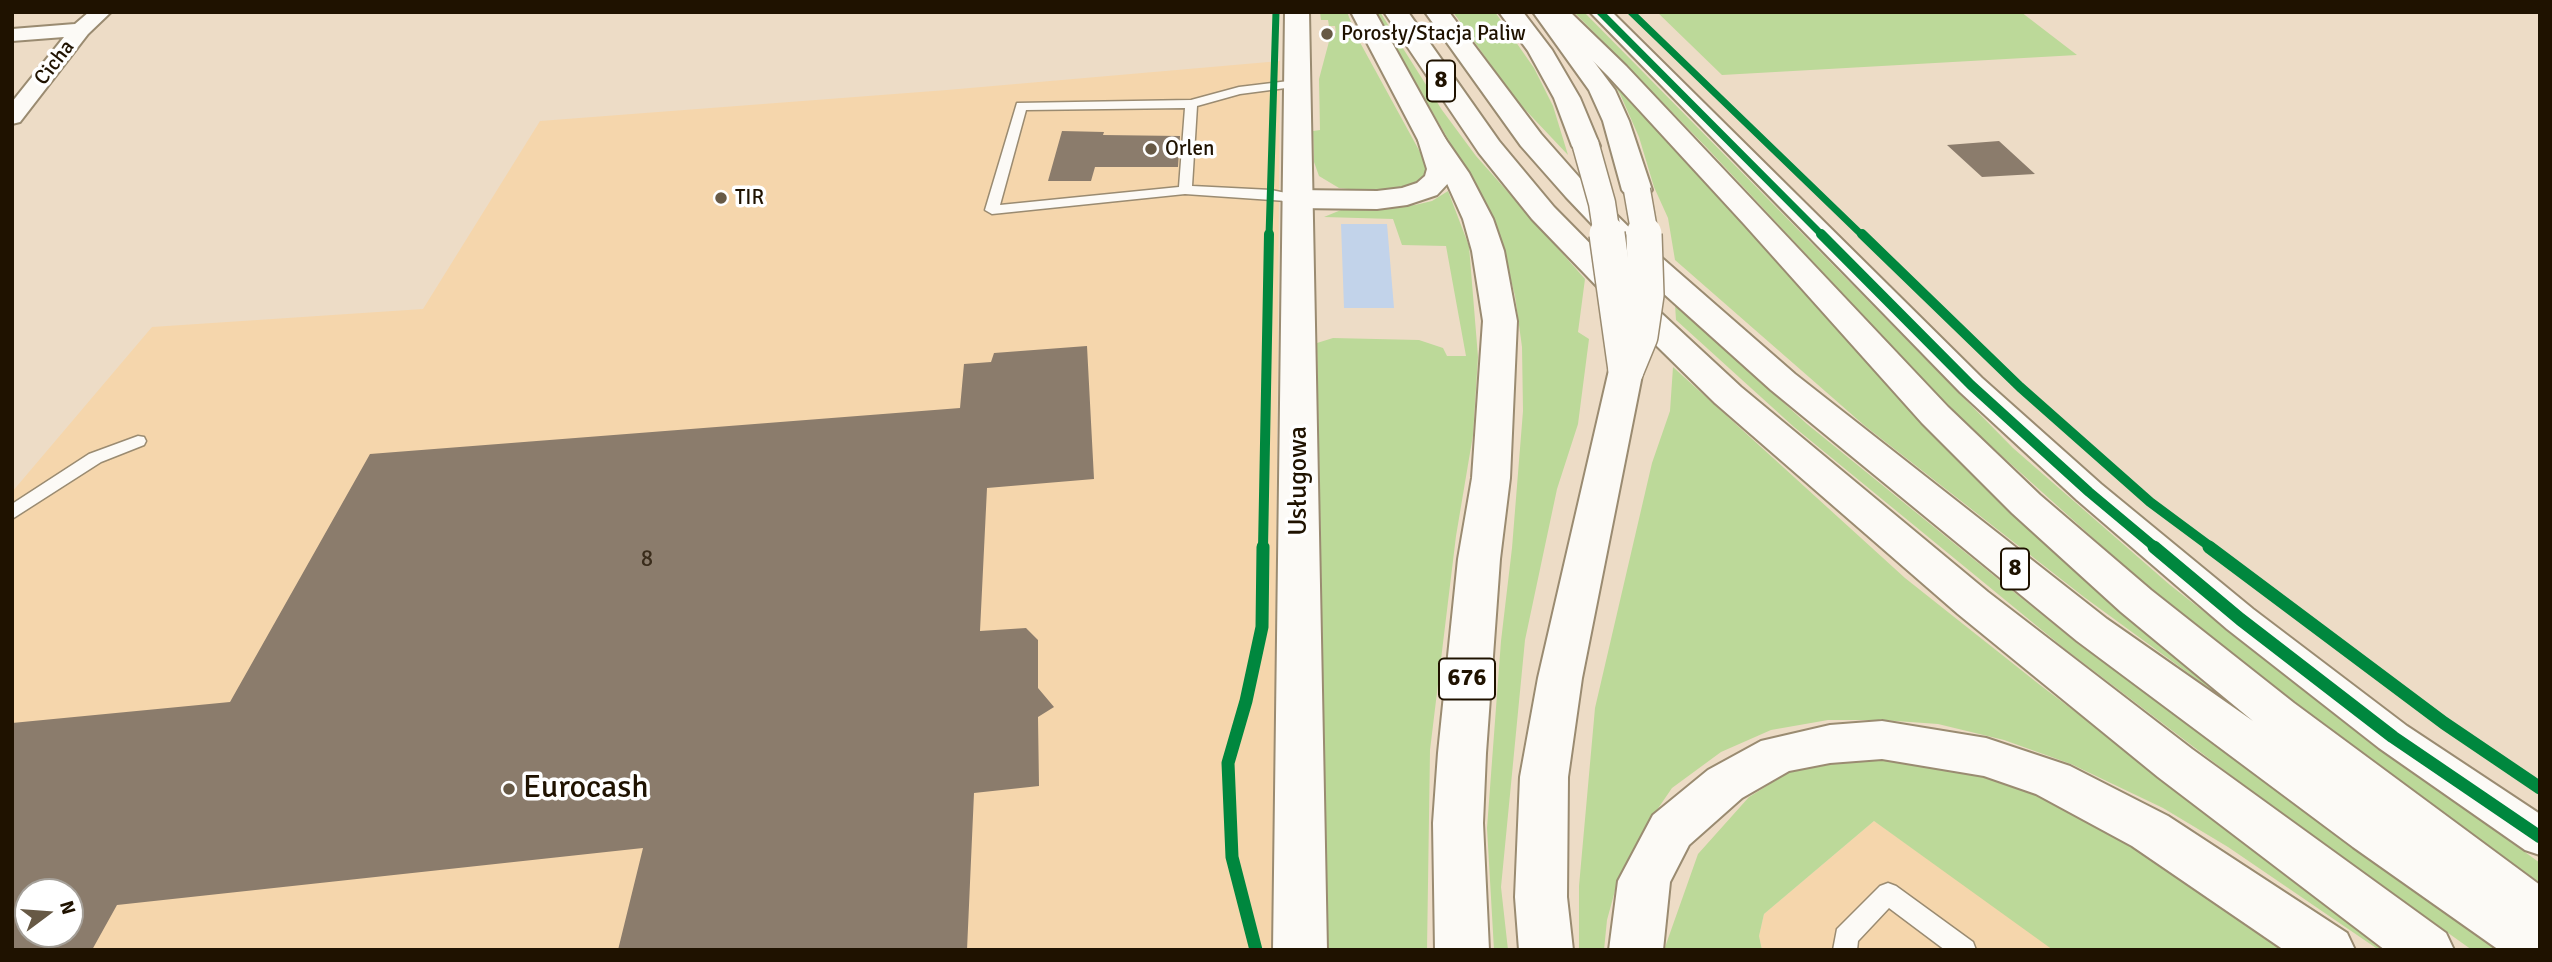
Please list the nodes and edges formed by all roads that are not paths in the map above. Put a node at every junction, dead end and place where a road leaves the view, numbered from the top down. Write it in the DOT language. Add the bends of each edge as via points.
graph roads {
  1 [pos="101,12"];
  2 [pos="1297,12"];
  3 [pos="1363,12"];
  4 [pos="1396,12"];
  5 [pos="1437,12"];
  6 [pos="1511,12"];
  7 [pos="1545,12"];
  8 [pos="1556,12"];
  9 [pos="1600,12"];
  10 [pos="81,30"];
  11 [pos="12,35"];
  12 [pos="1297,84"];
  13 [pos="1191,104"];
  14 [pos="12,117"];
  15 [pos="1432,141"];
  16 [pos="1185,190"];
  17 [pos="1296,199"];
  18 [pos="1626,370"];
  19 [pos="138,440"];
  20 [pos="12,513"];
  21 [pos="2540,837"];
  22 [pos="2540,916"];
  23 [pos="2540,948"];
  24 [pos="1300,950"];
  25 [pos="1462,950"];
  26 [pos="1546,950"];
  27 [pos="1636,950"];
  28 [pos="1845,950"];
  29 [pos="1964,950"];
  30 [pos="2328,950"];
  31 [pos="2427,950"];
  1 -- 10 [label="street, Cicha"];
  2 -- 12 [label="main road, Usługowa"];
  3 -- 15 [label="main road"];
  4 -- 31 [label="main road, 8" via="1489,147 1544,213 1728,395 1973,603 2175,763"];
  5 -- 23 [label="main road, 8" via="1531,140 1576,191 1635,251 1783,382 2092,630"];
  6 -- 18 [label="main road, bridge" via="1554,74 1586,146 1602,203"];
  7 -- 18 [label="main road, bridge" via="1602,90 1637,190 1647,283 1640,336"];
  8 -- 22 [label="main road" via="1617,71 1935,415 2026,504 2278,716"];
  9 -- 21 [label="street" via="1971,385 2089,492 2240,619 2382,728"];
  10 -- 11 [label="street"];
  10 -- 14 [label="street, Cicha"];
  12 -- 13 [label="lane" via="1239,91"];
  12 -- 17 [label="main road, Usługowa"];
  13 -- 16 [label="lane"];
  13 -- 16 [label="lane" via="1021,106 992,210"];
  15 -- 17 [label="main road" via="1441,169 1427,189 1377,200"];
  15 -- 25 [label="main road, 676" via="1459,179 1478,219 1500,321 1491,478 1462,753 1458,823"];
  16 -- 17 [label="lane"];
  17 -- 24 [label="main road, Usługowa"];
  18 -- 26 [label="main road" via="1560,678 1544,777 1541,897"];
  19 -- 20 [label="lane" via="95,458"];
  27 -- 30 [label="main road" via="1644,881 1671,830 1725,784 1779,754 1882,740 1986,757 2053,780 2150,831"];
  28 -- 29 [label="lane" via="1846,937 1888,893"];
}
